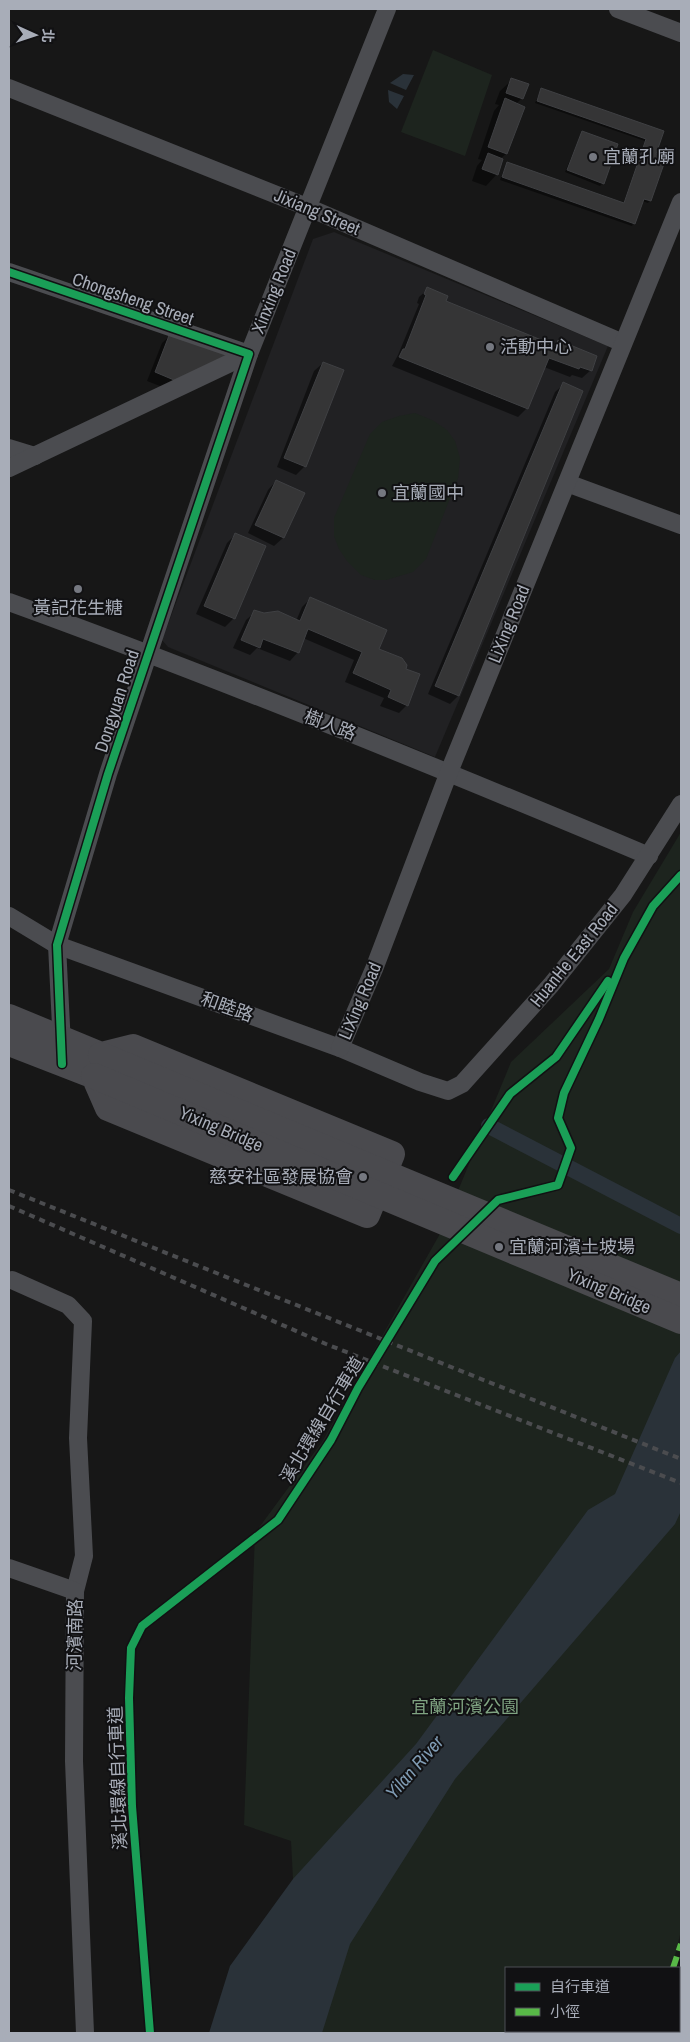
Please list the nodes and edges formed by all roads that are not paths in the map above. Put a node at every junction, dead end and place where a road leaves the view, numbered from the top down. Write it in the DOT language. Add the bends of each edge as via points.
graph roads {
  1 [pos="387,9"];
  2 [pos="618,9"];
  3 [pos="681,34"];
  4 [pos="9,88"];
  5 [pos="681,202"];
  6 [pos="307,207"];
  7 [pos="9,272"];
  8 [pos="623,343"];
  9 [pos="249,354"];
  10 [pos="9,448"];
  11 [pos="35,456"];
  12 [pos="9,468"];
  13 [pos="567,483"];
  14 [pos="681,525"];
  15 [pos="9,602"];
  16 [pos="148,654"];
  17 [pos="449,772"];
  18 [pos="681,804"];
  19 [pos="649,856"];
  20 [pos="9,916"];
  21 [pos="57,945"];
  22 [pos="9,1017"];
  23 [pos="62,1038"];
  24 [pos="9,1043"];
  25 [pos="340,1048"];
  26 [pos="62,1064"];
  27 [pos="97,1066"];
  28 [pos="448,1091"];
  29 [pos="12,1280"];
  30 [pos="681,1296"];
  31 [pos="681,1321"];
  32 [pos="9,1568"];
  33 [pos="75,1591"];
  34 [pos="84,2033"];
  1 -- 6 [label="street, Xinxing Road"];
  2 -- 3 [label="street"];
  4 -- 6 [label="street, Jixiang Street"];
  5 -- 8 [label="street, LiXing Road"];
  6 -- 8 [label="street, Jixiang Street"];
  6 -- 9 [label="street, Xinxing Road"];
  7 -- 9 [label="street, Chongsheng Street"];
  8 -- 13 [label="street, LiXing Road"];
  9 -- 11 [label="street, Xinxing Road"];
  9 -- 16 [label="street, Dongyuan Road"];
  10 -- 11 [label="street"];
  11 -- 12 [label="street, Xinxing Road"];
  13 -- 14 [label="street"];
  13 -- 17 [label="street, LiXing Road"];
  15 -- 16 [label="street, 樹人路"];
  16 -- 17 [label="street, 樹人路"];
  16 -- 21 [label="street, Dongyuan Road"];
  17 -- 19 [label="street, 樹人路"];
  17 -- 25 [label="street, LiXing Road" via="374,969"];
  18 -- 19 [label="street, HuanHe East Road"];
  19 -- 28 [label="street, HuanHe East Road" via="623,895 551,986 462,1084"];
  20 -- 21 [label="street, 和睦路"];
  21 -- 23 [label="street, Dongyuan Road"];
  21 -- 25 [label="street, 和睦路"];
  22 -- 23 [label="street"];
  23 -- 26 [label="street, Dongyuan Road"];
  23 -- 27 [label="street"];
  24 -- 26 [label="street"];
  25 -- 28 [label="street, 和睦路"];
  26 -- 27 [label="street"];
  27 -- 27 [label="street" via="108,1108 367,1215 392,1154 133,1047"];
  27 -- 30 [label="street, Yixing Bridge, bridge"];
  27 -- 31 [label="street, Yixing Bridge, bridge"];
  29 -- 33 [label="street, 河濱南路" via="68,1305 83,1322 78,1438 84,1556"];
  32 -- 33 [label="street"];
  33 -- 34 [label="street, 河濱南路" via="74,1761"];
}
